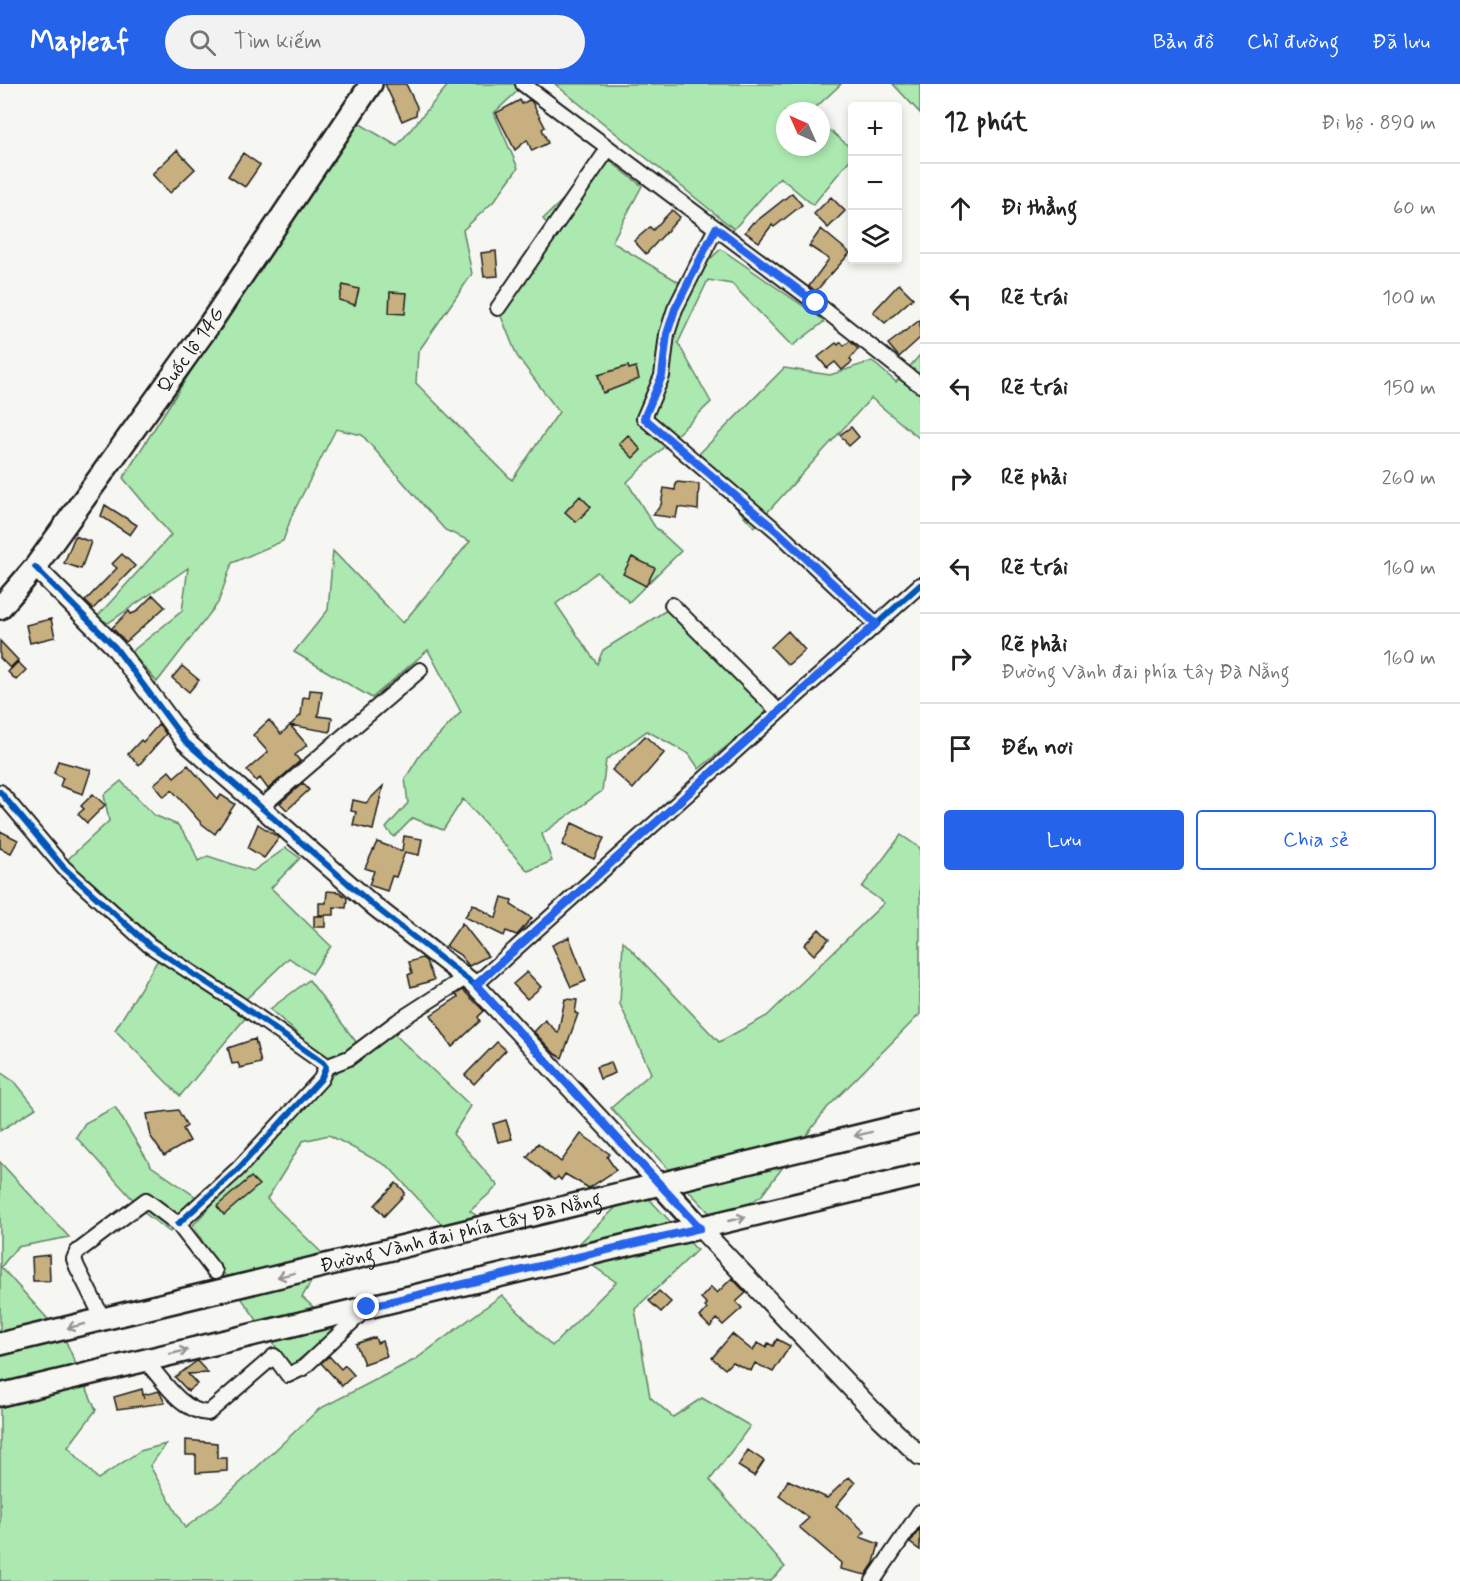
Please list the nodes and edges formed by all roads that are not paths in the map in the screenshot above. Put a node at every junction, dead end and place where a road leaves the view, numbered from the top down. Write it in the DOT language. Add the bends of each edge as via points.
graph roads {
  1 [pos="371,84"];
  2 [pos="523,84"];
  3 [pos="608,149"];
  4 [pos="716,228"];
  5 [pos="498,308"];
  6 [pos="920,385"];
  7 [pos="35,567"];
  8 [pos="920,585"];
  9 [pos="672,605"];
  10 [pos="0,609"];
  11 [pos="876,624"];
  12 [pos="420,670"];
  13 [pos="778,712"];
  14 [pos="0,792"];
  15 [pos="261,807"];
  16 [pos="470,981"];
  17 [pos="326,1068"];
  18 [pos="920,1121"];
  19 [pos="920,1175"];
  20 [pos="660,1184"];
  21 [pos="178,1224"];
  22 [pos="700,1228"];
  23 [pos="215,1272"];
  24 [pos="367,1307"];
  25 [pos="103,1319"];
  26 [pos="0,1344"];
  27 [pos="145,1360"];
  28 [pos="0,1395"];
  29 [pos="920,1456"];
  30 [pos="920,1512"];
  31 [pos="873,1581"];
  1 -- 7 [label="main road, Quốc lộ 14G" via="209,325"];
  2 -- 3 [label="street"];
  3 -- 4 [label="street"];
  3 -- 5 [label="street"];
  4 -- 6 [label="street"];
  4 -- 11 [label="street" via="675,309 667,334 662,376 644,418 778,532"];
  7 -- 10 [label="main road, Quốc lộ 14G"];
  7 -- 15 [label="street" via="115,647 185,741"];
  8 -- 11 [label="street"];
  9 -- 13 [label="street"];
  11 -- 13 [label="street"];
  12 -- 15 [label="street"];
  13 -- 16 [label="street"];
  14 -- 17 [label="street" via="64,868 149,945 238,1003"];
  15 -- 16 [label="street" via="374,906"];
  16 -- 17 [label="street"];
  16 -- 20 [label="street"];
  17 -- 21 [label="street" via="321,1079 238,1169"];
  18 -- 20 [label="main road, Đường Vành đai phía tây Đà Nẵng, one-way"];
  22 -- 19 [label="main road, one-way"];
  20 -- 22 [label="main road"];
  20 -- 25 [label="main road, Đường Vành đai phía tây Đà Nẵng, one-way"];
  21 -- 23 [label="street"];
  21 -- 25 [label="street" via="146,1200 80,1247 74,1259"];
  22 -- 24 [label="main road"];
  22 -- 29 [label="street"];
  27 -- 24 [label="main road, one-way"];
  24 -- 27 [label="street" via="303,1368 288,1375 274,1356 208,1413 186,1406"];
  25 -- 26 [label="main road, Đường Vành đai phía tây Đà Nẵng, one-way"];
  27 -- 28 [label="main road"];
  30 -- 31 [label="street"];
}
